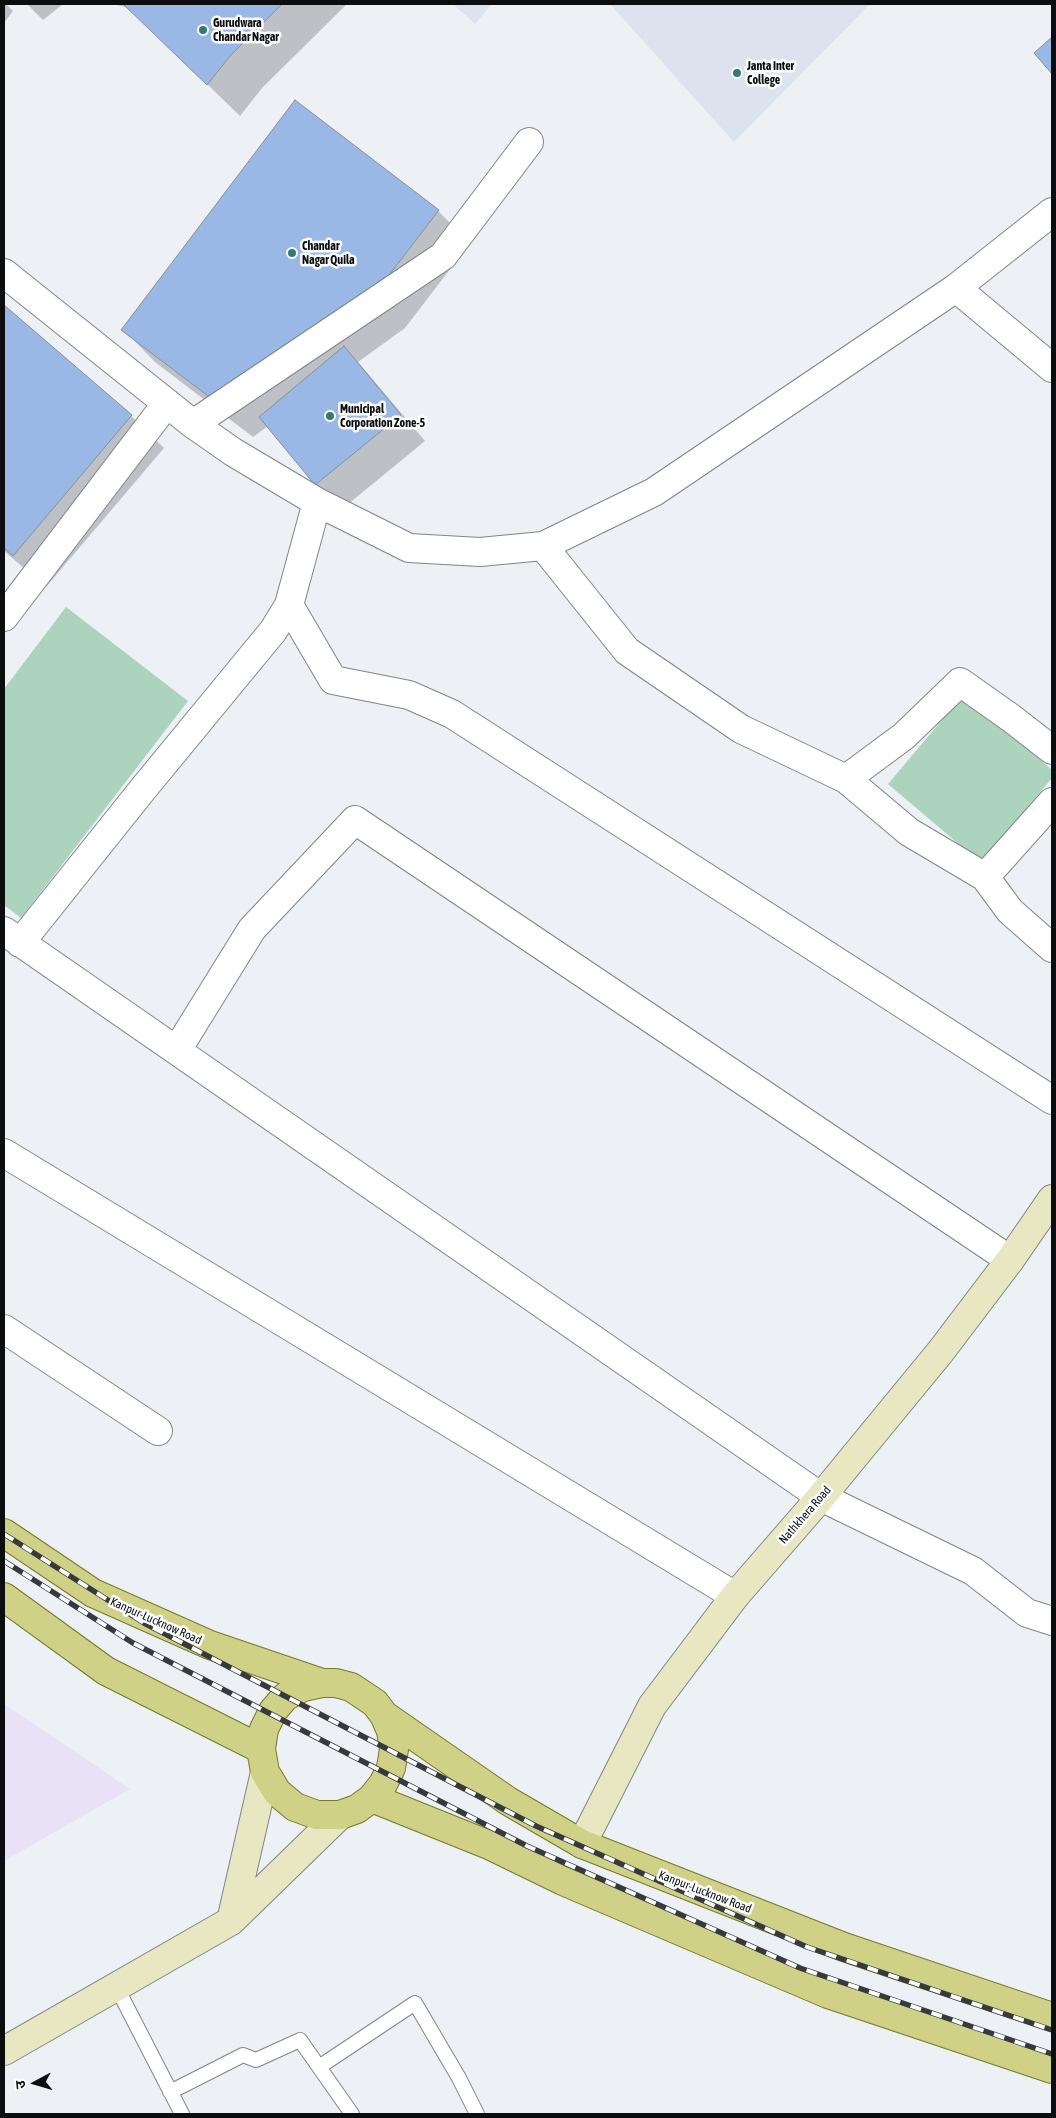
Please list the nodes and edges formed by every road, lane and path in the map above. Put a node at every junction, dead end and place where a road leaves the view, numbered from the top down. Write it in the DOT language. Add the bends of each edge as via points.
graph roads {
  1 [pos="529,142"];
  2 [pos="1052,212"];
  3 [pos="4,273"];
  4 [pos="956,288"];
  5 [pos="1052,368"];
  6 [pos="167,403"];
  7 [pos="193,424"];
  8 [pos="317,502"];
  9 [pos="543,546"];
  10 [pos="289,605"];
  11 [pos="4,617"];
  12 [pos="1052,750"];
  13 [pos="846,779"];
  14 [pos="1052,802"];
  15 [pos="985,877"];
  16 [pos="12,937"];
  17 [pos="1052,948"];
  18 [pos="176,1050"];
  19 [pos="1052,1100"];
  20 [pos="4,1153"];
  21 [pos="1052,1200"];
  22 [pos="1010,1260"];
  23 [pos="4,1329"];
  24 [pos="158,1431"];
  25 [pos="821,1497"];
  26 [pos="4,1533"];
  27 [pos="735,1596"];
  28 [pos="4,1597"];
  29 [pos="1052,1621"];
  30 [pos="322,1683"];
  31 [pos="384,1715"];
  32 [pos="263,1760"];
  33 [pos="372,1798"];
  34 [pos="340,1814"];
  35 [pos="582,1844"];
  36 [pos="231,1921"];
  37 [pos="116,1986"];
  38 [pos="1052,2017"];
  39 [pos="4,2051"];
  40 [pos="319,2067"];
  41 [pos="1052,2068"];
  42 [pos="170,2092"];
  43 [pos="182,2114"];
  44 [pos="352,2114"];
  45 [pos="477,2114"];
  1 -- 7 [label="street" via="443,256"];
  2 -- 4 [label="street"];
  3 -- 6 [label="street"];
  4 -- 5 [label="street"];
  4 -- 9 [label="street" via="654,492"];
  6 -- 7 [label="street"];
  6 -- 11 [label="street"];
  7 -- 8 [label="street"];
  8 -- 9 [label="street" via="409,548 480,552"];
  8 -- 10 [label="street"];
  9 -- 13 [label="street" via="627,651 741,729"];
  10 -- 16 [label="street" via="273,630 143,789"];
  10 -- 19 [label="street" via="333,680 409,695 452,714"];
  12 -- 13 [label="street" via="960,682 904,736"];
  13 -- 15 [label="street" via="908,832"];
  14 -- 15 [label="street"];
  15 -- 17 [label="street" via="1010,911"];
  16 -- 18 [label="street"];
  18 -- 22 [label="street" via="252,930 355,820"];
  18 -- 25 [label="street"];
  20 -- 27 [label="street"];
  21 -- 22 [label="street, Nathkhera Road"];
  22 -- 25 [label="street, Nathkhera Road"];
  23 -- 24 [label="street"];
  25 -- 27 [label="street, Nathkhera Road"];
  25 -- 29 [label="street" via="974,1571 1027,1613"];
  26 -- 30 [label="main road, Kanpur-Lucknow Road" via="93,1593 210,1645"];
  27 -- 35 [label="street, Nathkhera Road" via="652,1706"];
  28 -- 32 [label="main road" via="106,1671"];
  30 -- 31 [label="main road" via="351,1686 375,1703"];
  30 -- 32 [label="main road" via="303,1687 272,1711 264,1729"];
  31 -- 33 [label="main road" via="394,1749 384,1784"];
  31 -- 35 [label="main road, Kanpur-Lucknow Road" via="508,1800"];
  32 -- 34 [label="main road" via="277,1792 295,1807 317,1815"];
  32 -- 36 [label="street"];
  33 -- 34 [label="main road"];
  33 -- 41 [label="main road" via="489,1845 563,1881 828,1994"];
  34 -- 36 [label="street"];
  35 -- 38 [label="main road, Kanpur-Lucknow Road" via="844,1947"];
  36 -- 37 [label="street"];
  37 -- 39 [label="street"];
  37 -- 42 [label="lane"];
  40 -- 42 [label="lane" via="300,2040 256,2060 243,2055"];
  40 -- 44 [label="lane"];
  40 -- 45 [label="lane" via="415,2003"];
  42 -- 43 [label="lane"];
}
